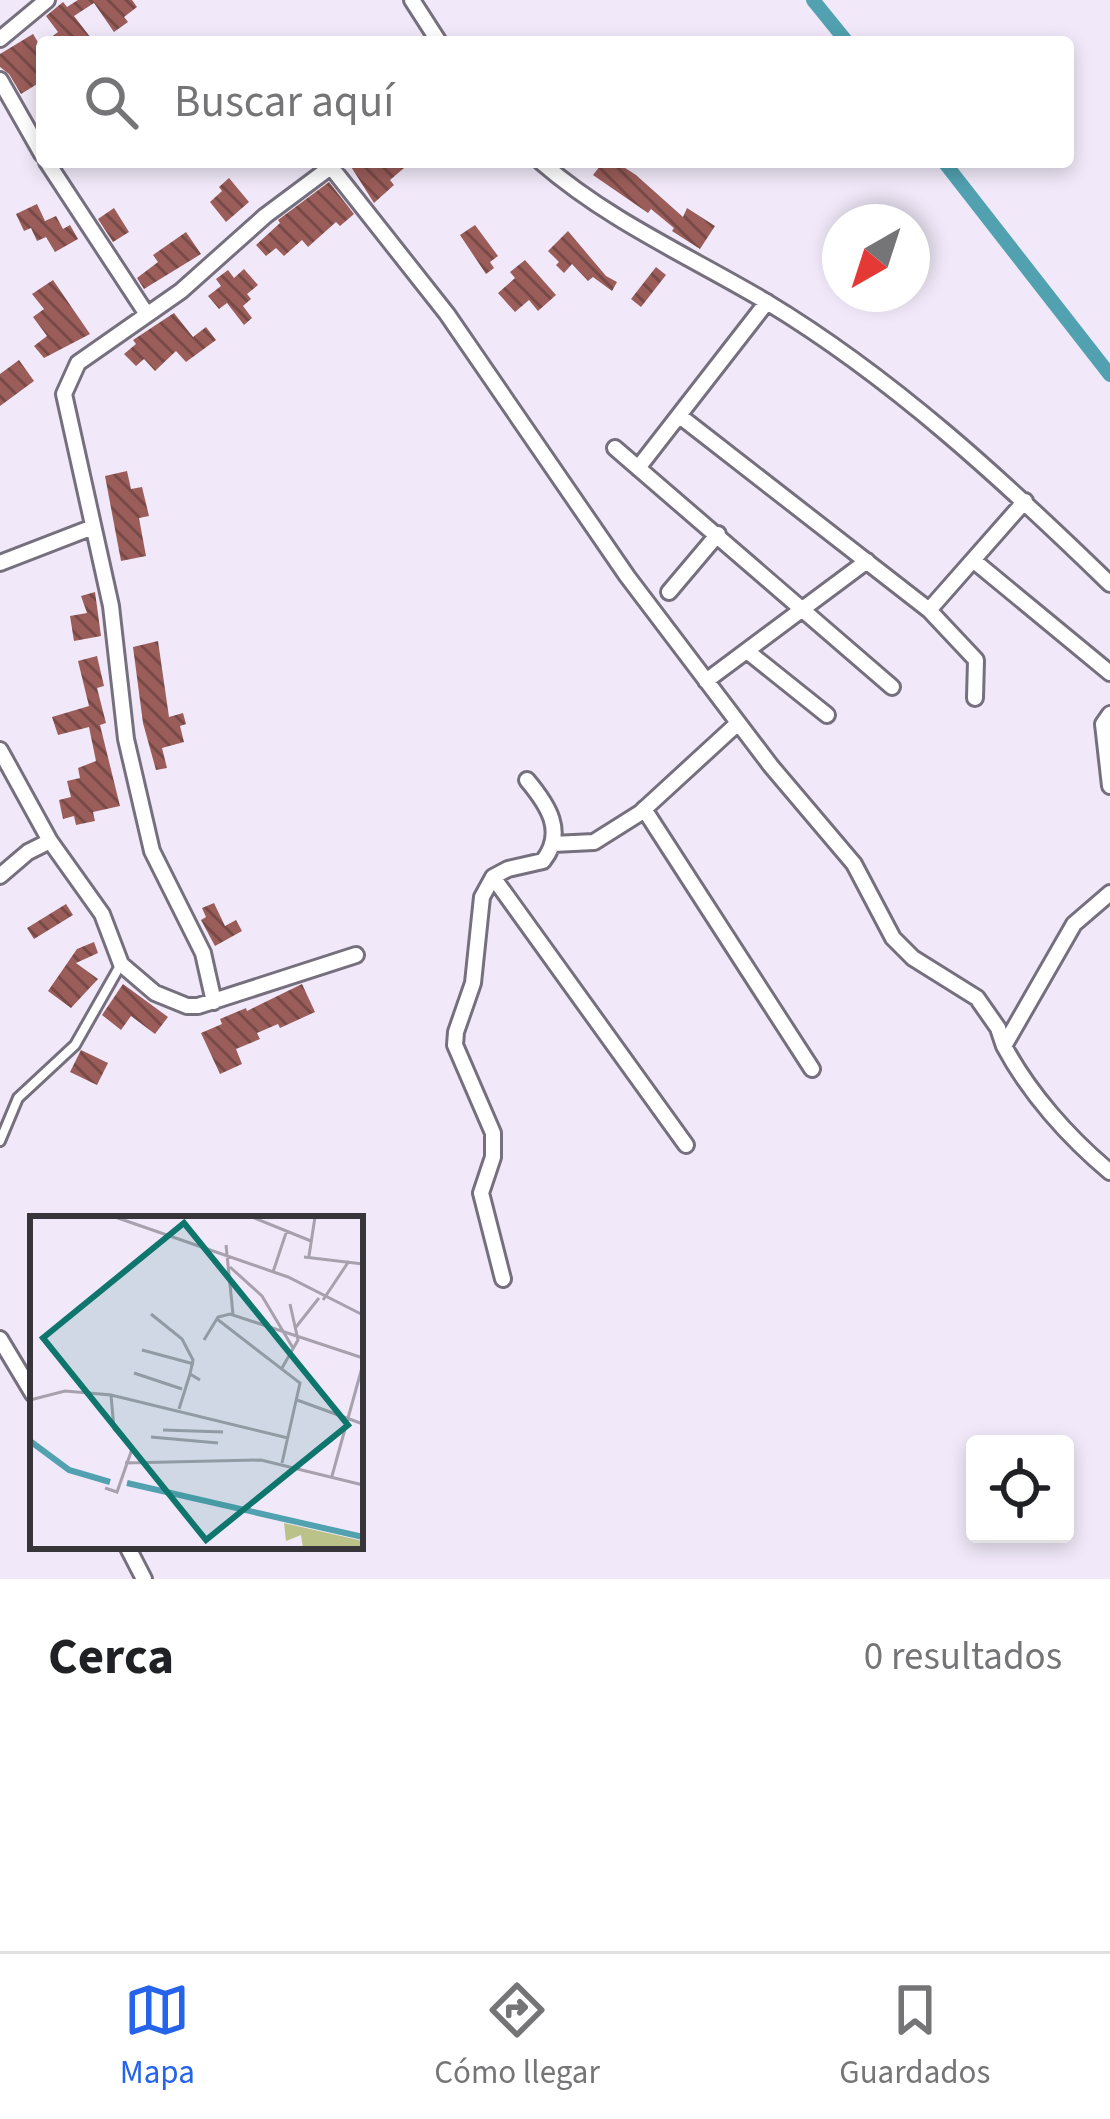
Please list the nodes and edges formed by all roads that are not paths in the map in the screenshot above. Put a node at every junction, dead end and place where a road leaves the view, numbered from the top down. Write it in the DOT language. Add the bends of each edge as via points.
graph roads {
  1 [pos="47,0"];
  2 [pos="412,0"];
  3 [pos="435,36"];
  4 [pos="0,39"];
  5 [pos="0,80"];
  6 [pos="36,143"];
  7 [pos="51,168"];
  8 [pos="330,168"];
  9 [pos="336,168"];
  10 [pos="549,168"];
  11 [pos="767,302"];
  12 [pos="146,313"];
  13 [pos="681,417"];
  14 [pos="615,448"];
  15 [pos="638,468"];
  16 [pos="1025,501"];
  17 [pos="93,526"];
  18 [pos="718,534"];
  19 [pos="974,560"];
  20 [pos="867,561"];
  21 [pos="0,563"];
  22 [pos="1110,584"];
  23 [pos="669,592"];
  24 [pos="801,609"];
  25 [pos="929,610"];
  26 [pos="747,651"];
  27 [pos="1110,673"];
  28 [pos="706,681"];
  29 [pos="892,687"];
  30 [pos="975,698"];
  31 [pos="1110,714"];
  32 [pos="826,715"];
  33 [pos="738,723"];
  34 [pos="0,750"];
  35 [pos="527,780"];
  36 [pos="1110,786"];
  37 [pos="644,808"];
  38 [pos="50,841"];
  39 [pos="553,844"];
  40 [pos="0,876"];
  41 [pos="493,877"];
  42 [pos="1110,893"];
  43 [pos="356,955"];
  44 [pos="121,964"];
  45 [pos="214,1002"];
  46 [pos="1004,1046"];
  47 [pos="812,1069"];
  48 [pos="0,1141"];
  49 [pos="686,1145"];
  50 [pos="1110,1172"];
  51 [pos="503,1279"];
  52 [pos="0,1339"];
  53 [pos="30,1389"];
  54 [pos="129,1549"];
  55 [pos="144,1579"];
  1 -- 4 [label="street"];
  2 -- 3 [label="street"];
  5 -- 6 [label="street"];
  7 -- 12 [label="street"];
  8 -- 12 [label="street"];
  9 -- 28 [label="street"];
  10 -- 11 [label="street" via="636,232"];
  11 -- 13 [label="street"];
  11 -- 16 [label="street"];
  12 -- 17 [label="street" via="78,364 66,385"];
  13 -- 15 [label="street"];
  13 -- 20 [label="street"];
  14 -- 15 [label="street"];
  15 -- 18 [label="street"];
  16 -- 19 [label="street"];
  16 -- 22 [label="street"];
  17 -- 21 [label="street"];
  17 -- 45 [label="street" via="152,850 203,953"];
  18 -- 23 [label="street"];
  18 -- 24 [label="street"];
  19 -- 25 [label="street"];
  19 -- 27 [label="street"];
  20 -- 24 [label="street"];
  20 -- 25 [label="street"];
  24 -- 26 [label="street"];
  24 -- 29 [label="street"];
  25 -- 30 [label="street" via="976,660"];
  26 -- 28 [label="street"];
  26 -- 32 [label="street"];
  28 -- 33 [label="street"];
  31 -- 36 [label="street" via="1103,724"];
  33 -- 37 [label="street"];
  33 -- 46 [label="street" via="854,864 892,938 977,998"];
  34 -- 38 [label="street"];
  35 -- 39 [label="street" via="551,814"];
  37 -- 39 [label="street" via="593,842"];
  37 -- 47 [label="street"];
  38 -- 40 [label="street"];
  38 -- 44 [label="street" via="102,914"];
  39 -- 41 [label="street" via="542,862"];
  41 -- 49 [label="street"];
  41 -- 51 [label="street" via="482,897 473,983 455,1045 493,1133 481,1193"];
  42 -- 46 [label="street" via="1074,924"];
  43 -- 45 [label="street"];
  44 -- 45 [label="street" via="175,1003"];
  44 -- 48 [label="lane" via="74,1045 18,1099"];
  46 -- 50 [label="street"];
  52 -- 53 [label="street"];
  54 -- 55 [label="street"];
}
